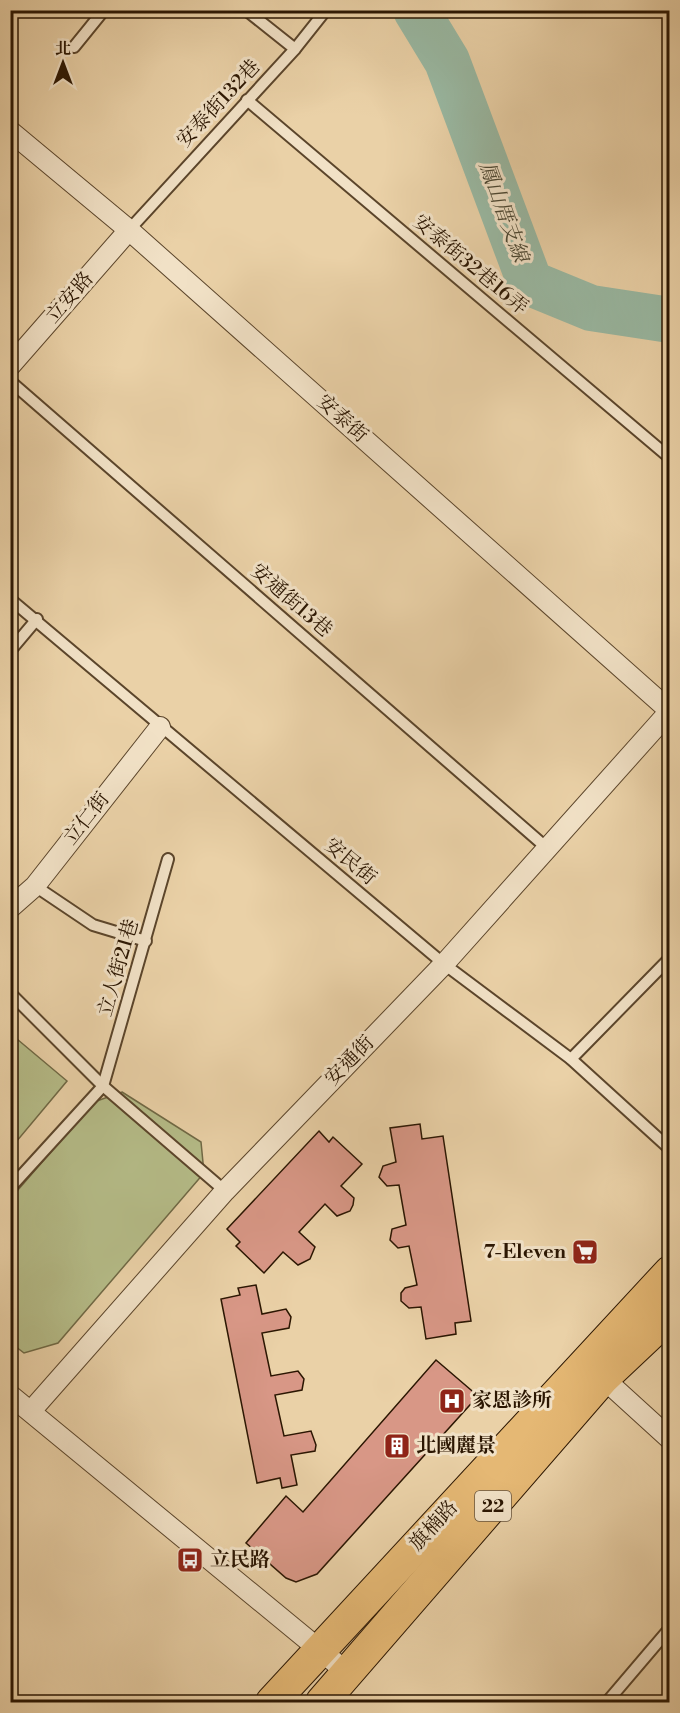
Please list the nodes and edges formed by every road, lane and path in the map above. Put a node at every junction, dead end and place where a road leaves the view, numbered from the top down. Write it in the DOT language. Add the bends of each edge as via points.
graph roads {
  1 [pos="104,10"];
  2 [pos="246,10"];
  3 [pos="326,10"];
  4 [pos="74,47"];
  5 [pos="295,49"];
  6 [pos="247,99"];
  7 [pos="10,131"];
  8 [pos="129,230"];
  9 [pos="10,366"];
  10 [pos="10,381"];
  11 [pos="669,458"];
  12 [pos="10,599"];
  13 [pos="36,620"];
  14 [pos="10,651"];
  15 [pos="669,711"];
  16 [pos="160,727"];
  17 [pos="548,849"];
  18 [pos="168,858"];
  19 [pos="34,886"];
  20 [pos="10,908"];
  21 [pos="146,941"];
  22 [pos="669,958"];
  23 [pos="444,964"];
  24 [pos="10,993"];
  25 [pos="571,1059"];
  26 [pos="103,1086"];
  27 [pos="669,1149"];
  28 [pos="10,1188"];
  29 [pos="225,1191"];
  30 [pos="669,1272"];
  31 [pos="669,1315"];
  32 [pos="603,1378"];
  33 [pos="10,1395"];
  34 [pos="31,1412"];
  35 [pos="669,1439"];
  36 [pos="669,1628"];
  37 [pos="319,1650"];
  38 [pos="349,1674"];
  39 [pos="272,1702"];
  40 [pos="322,1702"];
  41 [pos="607,1702"];
  1 -- 4 [label="lane"];
  2 -- 5 [label="lane"];
  3 -- 5 [label="lane, 安泰街132巷"];
  5 -- 6 [label="lane, 安泰街132巷"];
  6 -- 8 [label="lane, 安泰街132巷"];
  6 -- 11 [label="lane, 安泰街32巷16弄"];
  7 -- 8 [label="street, 安泰街"];
  8 -- 9 [label="street, 立安路"];
  8 -- 15 [label="street, 安泰街"];
  10 -- 17 [label="lane, 安通街13巷"];
  12 -- 13 [label="lane, 安民街"];
  13 -- 14 [label="lane"];
  13 -- 16 [label="lane, 安民街"];
  15 -- 17 [label="street, 安通街"];
  16 -- 19 [label="street, 立仁街"];
  16 -- 23 [label="lane, 安民街"];
  17 -- 23 [label="street, 安通街"];
  18 -- 21 [label="lane, 立人街21巷"];
  19 -- 20 [label="street, 立仁街"];
  19 -- 21 [label="lane" via="93,924"];
  21 -- 26 [label="lane, 立人街21巷"];
  22 -- 25 [label="lane"];
  23 -- 25 [label="lane, 安民街"];
  23 -- 29 [label="street, 安通街"];
  24 -- 26 [label="lane"];
  25 -- 27 [label="lane, 安民街"];
  26 -- 28 [label="lane"];
  26 -- 29 [label="lane"];
  29 -- 34 [label="street, 安通街"];
  30 -- 37 [label="main road, 旗楠路 / 22"];
  31 -- 32 [label="main road, 旗楠路 / 22"];
  32 -- 35 [label="street"];
  32 -- 38 [label="main road, 旗楠路 / 22"];
  33 -- 34 [label="street"];
  34 -- 37 [label="street"];
  36 -- 41 [label="lane"];
  37 -- 38 [label="street"];
  37 -- 39 [label="main road, 旗楠路 / 22"];
  38 -- 40 [label="main road, 旗楠路 / 22"];
}
